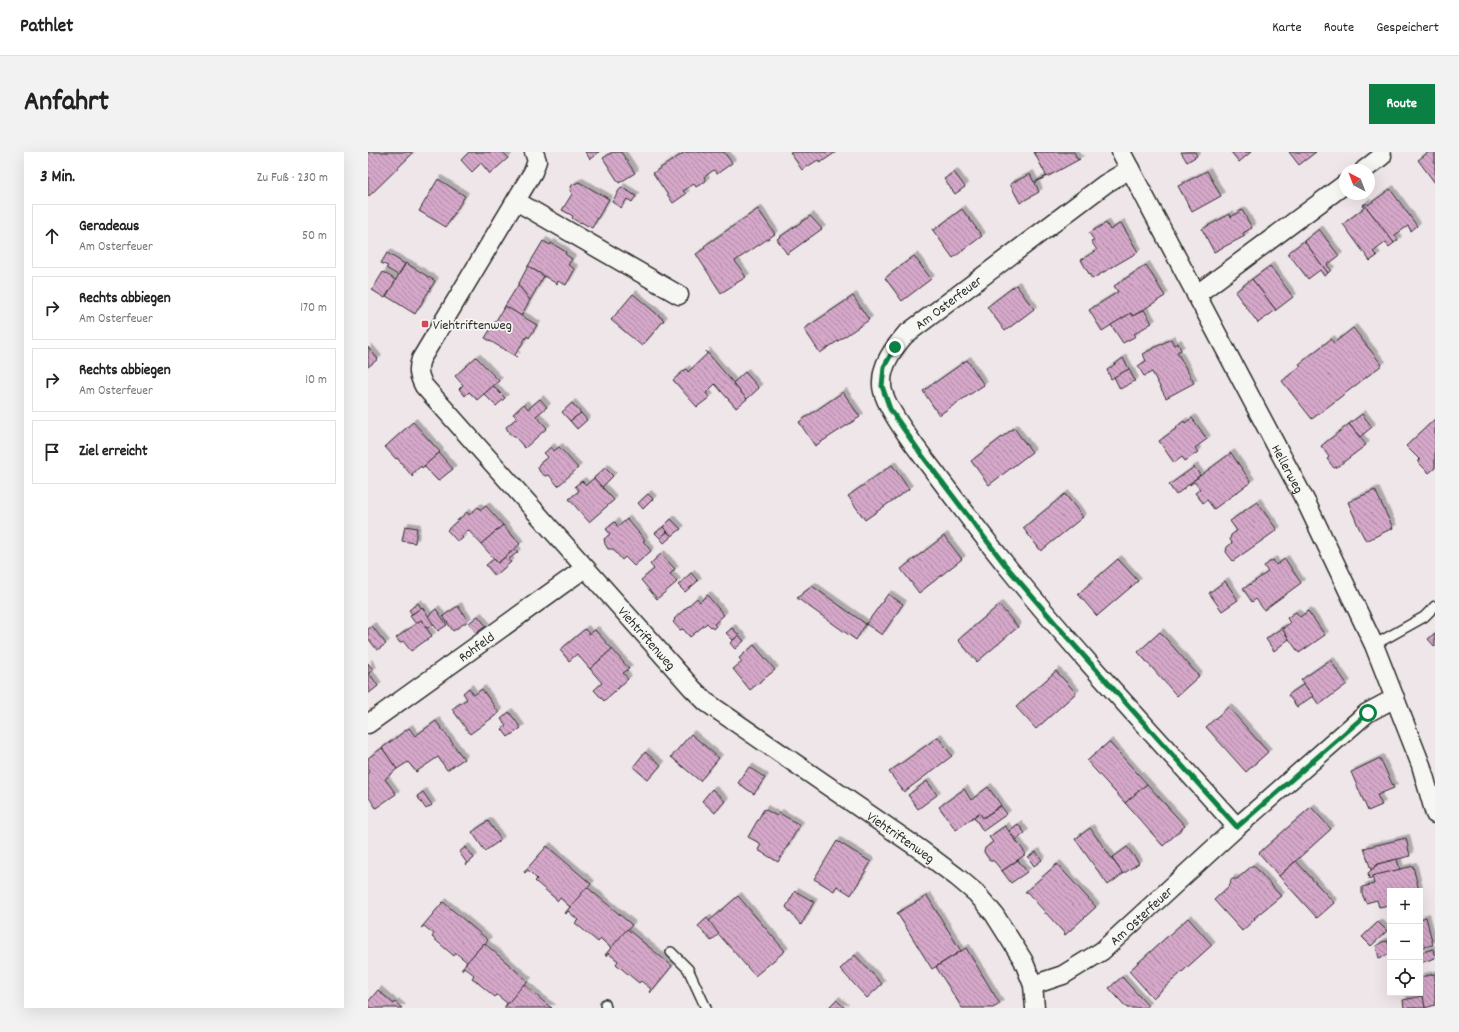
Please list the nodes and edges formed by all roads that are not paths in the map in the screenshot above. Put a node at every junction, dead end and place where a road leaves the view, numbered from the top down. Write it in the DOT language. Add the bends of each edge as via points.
graph roads {
  1 [pos="534,152"];
  2 [pos="1121,152"];
  3 [pos="1382,156"];
  4 [pos="1372,164"];
  5 [pos="1130,169"];
  6 [pos="1339,188"];
  7 [pos="516,201"];
  8 [pos="679,295"];
  9 [pos="1196,295"];
  10 [pos="585,568"];
  11 [pos="1435,606"];
  12 [pos="1374,645"];
  13 [pos="1395,698"];
  14 [pos="368,724"];
  15 [pos="1431,784"];
  16 [pos="1435,814"];
  17 [pos="1237,827"];
  18 [pos="670,952"];
  19 [pos="1033,985"];
  20 [pos="706,1008"];
  21 [pos="1035,1008"];
  1 -- 7 [label="street, Viehtriftenweg" via="537,161 533,172"];
  2 -- 5 [label="street, Hellerweg"];
  3 -- 4 [label="street"];
  5 -- 9 [label="street, Hellerweg"];
  5 -- 17 [label="street, Am Osterfeuer" via="1105,184 905,335 884,367 882,386 890,409 921,454 1006,566"];
  6 -- 9 [label="street"];
  7 -- 8 [label="street"];
  7 -- 10 [label="street, Viehtriftenweg" via="421,359 419,376 424,386"];
  9 -- 12 [label="street, Hellerweg" via="1307,504"];
  10 -- 14 [label="street, Rohfeld"];
  10 -- 19 [label="street, Viehtriftenweg" via="706,702 921,850 976,893 1008,934 1023,960"];
  11 -- 12 [label="lane" via="1424,617"];
  12 -- 13 [label="street, Hellerweg"];
  13 -- 15 [label="street, Hellerweg"];
  13 -- 17 [label="street, Am Osterfeuer" via="1362,717"];
  15 -- 16 [label="street, Hellerweg"];
  17 -- 19 [label="street, Am Osterfeuer" via="1102,951 1063,974"];
  18 -- 20 [label="lane" via="688,969"];
  19 -- 21 [label="street, Viehtriftenweg"];
}
